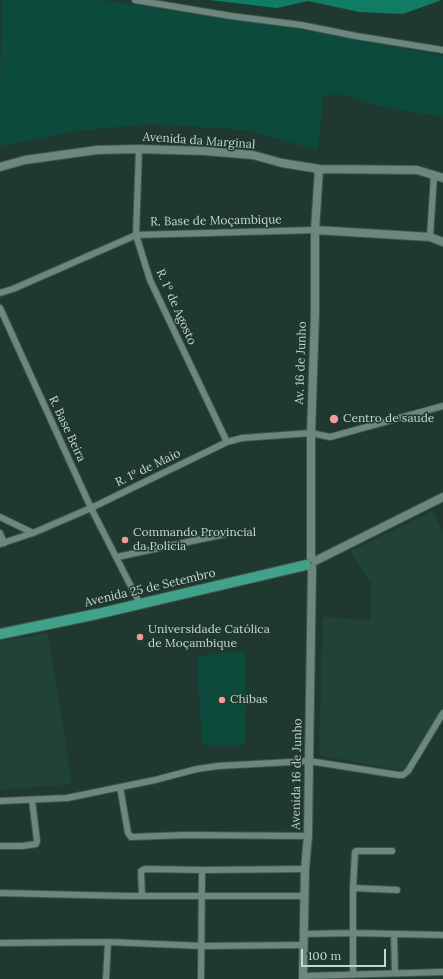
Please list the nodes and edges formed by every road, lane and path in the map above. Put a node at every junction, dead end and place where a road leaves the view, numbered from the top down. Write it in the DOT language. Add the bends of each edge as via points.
graph roads {
  1 [pos="135,0"];
  2 [pos="443,50"];
  3 [pos="139,149"];
  4 [pos="0,167"];
  5 [pos="319,169"];
  6 [pos="434,175"];
  7 [pos="443,178"];
  8 [pos="315,230"];
  9 [pos="136,235"];
  10 [pos="430,237"];
  11 [pos="443,242"];
  12 [pos="0,293"];
  13 [pos="0,308"];
  14 [pos="443,406"];
  15 [pos="312,433"];
  16 [pos="227,442"];
  17 [pos="443,497"];
  18 [pos="91,508"];
  19 [pos="0,517"];
  20 [pos="0,533"];
  21 [pos="33,533"];
  22 [pos="230,533"];
  23 [pos="2,544"];
  24 [pos="117,557"];
  25 [pos="311,563"];
  26 [pos="140,604"];
  27 [pos="0,634"];
  28 [pos="443,713"];
  29 [pos="309,761"];
  30 [pos="120,787"];
  31 [pos="32,800"];
  32 [pos="0,801"];
  33 [pos="308,836"];
  34 [pos="0,846"];
  35 [pos="392,851"];
  36 [pos="305,869"];
  37 [pos="202,870"];
  38 [pos="353,888"];
  39 [pos="397,890"];
  40 [pos="0,893"];
  41 [pos="142,896"];
  42 [pos="203,896"];
  43 [pos="305,896"];
  44 [pos="353,933"];
  45 [pos="303,934"];
  46 [pos="394,935"];
  47 [pos="443,935"];
  48 [pos="108,942"];
  49 [pos="0,943"];
  50 [pos="303,945"];
  51 [pos="202,946"];
  52 [pos="443,972"];
  53 [pos="395,973"];
  54 [pos="353,975"];
  55 [pos="304,977"];
  56 [pos="106,979"];
  57 [pos="201,979"];
  1 -- 2 [label="street"];
  3 -- 4 [label="street, Avenida da Marginal" via="97,150 25,160"];
  3 -- 5 [label="street, Avenida da Marginal" via="253,155"];
  3 -- 9 [label="street, R. 1º de Agosto"];
  5 -- 6 [label="street, Avenida da Marginal" via="417,170"];
  5 -- 8 [label="street, Av. 16 de Junho"];
  6 -- 7 [label="street, Avenida da Marginal"];
  6 -- 10 [label="street"];
  8 -- 9 [label="street, R. Base de Moçambique"];
  8 -- 10 [label="street, R. Base de Moçambique"];
  8 -- 15 [label="street, Av. 16 de Junho"];
  9 -- 12 [label="street, R. Base de Moçambique"];
  9 -- 16 [label="street, R. 1º de Agosto" via="150,280"];
  10 -- 11 [label="street, R. Base de Moçambique"];
  13 -- 18 [label="street, R. Base Beira"];
  14 -- 15 [label="street, R. 1º de Maio" via="330,437"];
  15 -- 16 [label="street, R. 1º de Maio" via="242,438"];
  15 -- 25 [label="street, Av. 16 de Junho"];
  16 -- 18 [label="street, R. 1º de Maio"];
  17 -- 25 [label="street, Avenida 25 de Setembro"];
  18 -- 21 [label="street, R. 1º de Maio"];
  18 -- 24 [label="street, R. Base Beira"];
  19 -- 21 [label="street"];
  20 -- 23 [label="street"];
  21 -- 23 [label="street, R. 1º de Maio"];
  22 -- 24 [label="street"];
  24 -- 26 [label="street, R. Base Beira"];
  25 -- 26 [label="highway, Avenida 25 de Setembro"];
  25 -- 29 [label="street, Avenida 16 de Junho"];
  26 -- 27 [label="highway, Avenida 25 de Setembro"];
  28 -- 29 [label="street" via="403,774 389,775"];
  29 -- 30 [label="street" via="218,766"];
  29 -- 33 [label="street, Avenida 16 de Junho"];
  30 -- 31 [label="street" via="67,798"];
  30 -- 33 [label="street" via="128,833 131,837"];
  31 -- 32 [label="street"];
  31 -- 34 [label="street" via="36,844"];
  33 -- 36 [label="street, Avenida 16 de Junho"];
  35 -- 38 [label="street" via="356,851"];
  36 -- 37 [label="street"];
  36 -- 43 [label="street, Avenida 16 de Junho"];
  37 -- 41 [label="street" via="142,869"];
  37 -- 42 [label="street"];
  38 -- 39 [label="street"];
  38 -- 44 [label="street"];
  40 -- 41 [label="street"];
  41 -- 42 [label="street"];
  42 -- 43 [label="street"];
  42 -- 51 [label="street"];
  43 -- 45 [label="street, Avenida 16 de Junho"];
  44 -- 45 [label="street"];
  44 -- 46 [label="street"];
  44 -- 54 [label="street"];
  45 -- 50 [label="street, Avenida 16 de Junho"];
  46 -- 47 [label="street"];
  46 -- 53 [label="street"];
  48 -- 49 [label="street"];
  48 -- 51 [label="street"];
  48 -- 56 [label="street"];
  50 -- 51 [label="street"];
  50 -- 55 [label="street, Avenida 16 de Junho"];
  51 -- 57 [label="street"];
  52 -- 53 [label="street"];
  53 -- 54 [label="street"];
  54 -- 55 [label="street"];
}
